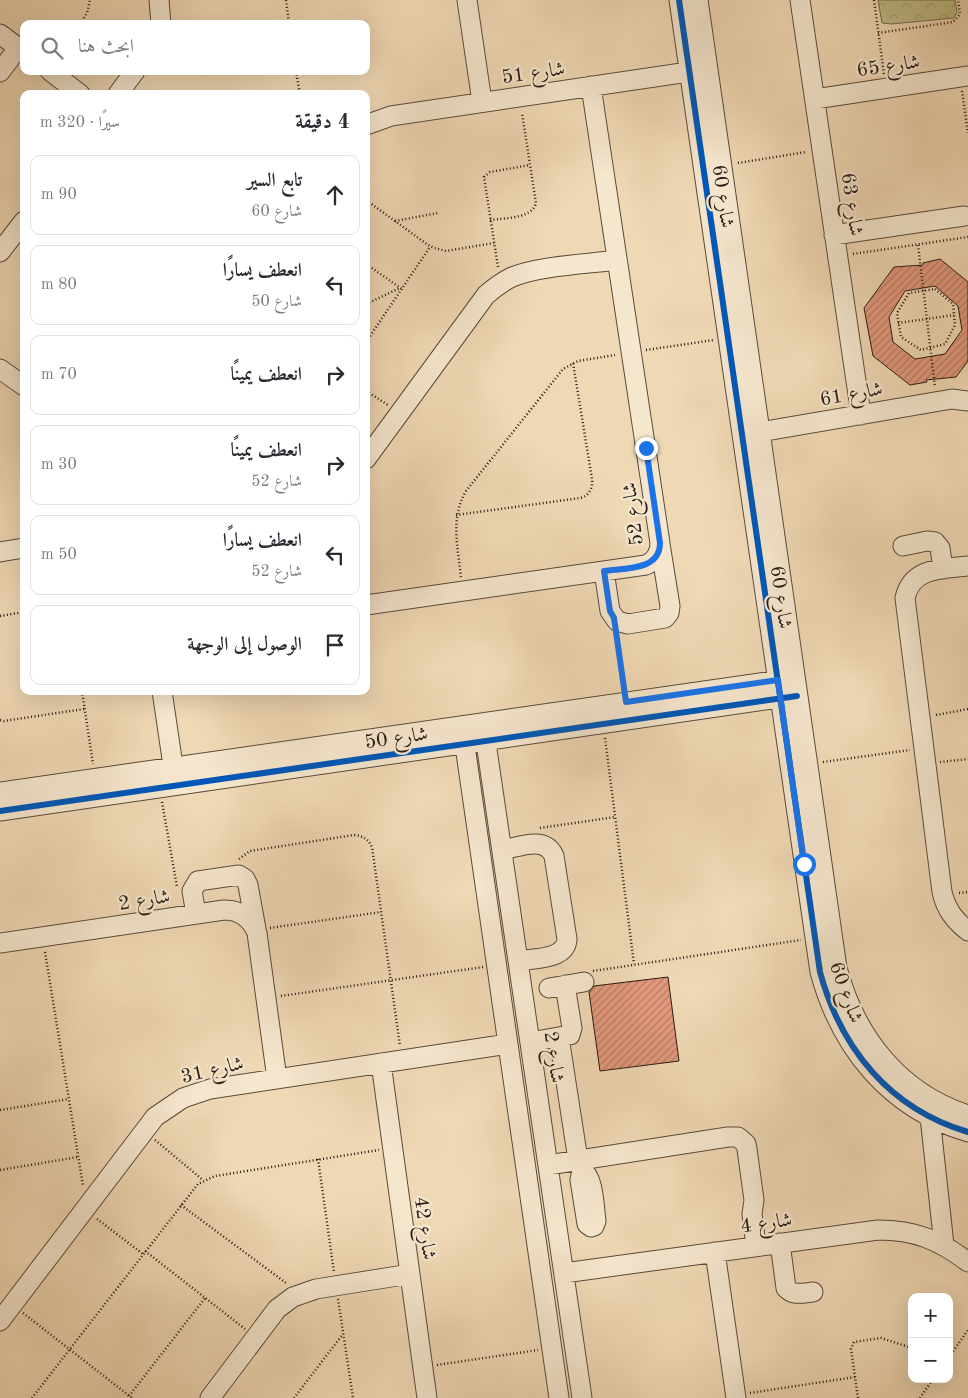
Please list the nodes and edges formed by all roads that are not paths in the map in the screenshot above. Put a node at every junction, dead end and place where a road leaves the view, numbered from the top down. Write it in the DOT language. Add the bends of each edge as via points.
graph roads {
  1 [pos="159,0"];
  2 [pos="467,0"];
  3 [pos="680,0"];
  4 [pos="698,0"];
  5 [pos="800,0"];
  6 [pos="161,20"];
  7 [pos="0,34"];
  8 [pos="20,49"];
  9 [pos="20,51"];
  10 [pos="699,70"];
  11 [pos="0,72"];
  12 [pos="55,75"];
  13 [pos="132,75"];
  14 [pos="964,76"];
  15 [pos="591,86"];
  16 [pos="75,90"];
  17 [pos="121,90"];
  18 [pos="815,99"];
  19 [pos="482,102"];
  20 [pos="370,124"];
  21 [pos="964,216"];
  22 [pos="20,226"];
  23 [pos="834,235"];
  24 [pos="0,252"];
  25 [pos="617,260"];
  26 [pos="0,369"];
  27 [pos="20,383"];
  28 [pos="968,401"];
  29 [pos="861,415"];
  30 [pos="751,433"];
  31 [pos="370,454"];
  32 [pos="660,543"];
  33 [pos="903,546"];
  34 [pos="20,549"];
  35 [pos="0,552"];
  36 [pos="968,566"];
  37 [pos="943,569"];
  38 [pos="604,571"];
  39 [pos="370,604"];
  40 [pos="787,688"];
  41 [pos="163,695"];
  42 [pos="484,732"];
  43 [pos="463,735"];
  44 [pos="173,767"];
  45 [pos="168,787"];
  46 [pos="0,792"];
  47 [pos="0,811"];
  48 [pos="502,850"];
  49 [pos="189,915"];
  50 [pos="257,931"];
  51 [pos="968,931"];
  52 [pos="0,943"];
  53 [pos="518,961"];
  54 [pos="586,977"];
  55 [pos="559,1037"];
  56 [pos="530,1042"];
  57 [pos="508,1044"];
  58 [pos="381,1063"];
  59 [pos="278,1079"];
  60 [pos="968,1115"];
  61 [pos="930,1117"];
  62 [pos="968,1132"];
  63 [pos="580,1163"];
  64 [pos="548,1170"];
  65 [pos="780,1243"];
  66 [pos="944,1245"];
  67 [pos="756,1246"];
  68 [pos="715,1252"];
  69 [pos="968,1262"];
  70 [pos="564,1273"];
  71 [pos="410,1274"];
  72 [pos="813,1292"];
  73 [pos="0,1321"];
  74 [pos="736,1396"];
  75 [pos="210,1398"];
  76 [pos="427,1398"];
  77 [pos="559,1398"];
  78 [pos="582,1398"];
  1 -- 6 [label="street"];
  2 -- 19 [label="street"];
  3 -- 10 [label="street, شارع 60"];
  4 -- 10 [label="street, شارع 60"];
  5 -- 18 [label="street, شارع 63"];
  7 -- 8 [label="street"];
  9 -- 11 [label="street"];
  10 -- 15 [label="street, شارع 51"];
  10 -- 30 [label="street, شارع 60" via="721,165"];
  10 -- 30 [label="street, شارع 60" via="728,337"];
  12 -- 16 [label="street"];
  13 -- 17 [label="street"];
  14 -- 18 [label="street, شارع 65"];
  15 -- 19 [label="street, شارع 51"];
  15 -- 25 [label="street, شارع 52"];
  18 -- 23 [label="street, شارع 63"];
  19 -- 20 [label="street, شارع 51" via="391,116"];
  21 -- 23 [label="street"];
  22 -- 24 [label="street"];
  23 -- 29 [label="street, شارع 63"];
  25 -- 31 [label="street" via="531,271 501,283 486,295"];
  25 -- 32 [label="street, شارع 52"];
  26 -- 27 [label="street"];
  28 -- 29 [label="street, شارع 61" via="952,399"];
  29 -- 30 [label="street, شارع 61"];
  30 -- 40 [label="street, شارع 60"];
  32 -- 38 [label="street, شارع 52" via="659,552 650,563"];
  32 -- 38 [label="street" via="670,606 664,618 628,624 614,618"];
  33 -- 37 [label="street" via="935,542 940,548"];
  34 -- 35 [label="street"];
  36 -- 37 [label="street"];
  37 -- 51 [label="street" via="916,578 905,598 944,901 952,916"];
  38 -- 39 [label="street, شارع 52"];
  40 -- 42 [label="street, شارع 50" via="626,702"];
  40 -- 42 [label="street, شارع 50" via="603,724"];
  40 -- 60 [label="street, شارع 60" via="807,764 834,953 853,1014 870,1043 900,1077 943,1105"];
  40 -- 61 [label="street, شارع 60" via="814,938 830,1004 864,1063 888,1088"];
  41 -- 44 [label="street"];
  42 -- 43 [label="street, شارع 50"];
  42 -- 48 [label="street, شارع 2"];
  43 -- 44 [label="street, شارع 50"];
  43 -- 45 [label="street, شارع 50"];
  43 -- 57 [label="street"];
  44 -- 45 [label="street"];
  44 -- 46 [label="street, شارع 50"];
  45 -- 47 [label="street, شارع 50"];
  48 -- 53 [label="street, شارع 2"];
  48 -- 53 [label="street" via="538,843 550,848 567,939 565,948 558,954"];
  49 -- 50 [label="street, شارع 2" via="224,910 237,912 249,919"];
  49 -- 50 [label="street" via="198,881 234,874 243,876"];
  49 -- 52 [label="street, شارع 2"];
  50 -- 59 [label="street"];
  53 -- 56 [label="street, شارع 2"];
  54 -- 55 [label="street" via="557,986 571,1031"];
  55 -- 56 [label="street"];
  55 -- 63 [label="street"];
  56 -- 57 [label="street" via="529,1056 521,1060 517,1060"];
  56 -- 57 [label="street" via="524,1027 518,1025 511,1027"];
  56 -- 64 [label="street, شارع 2"];
  57 -- 58 [label="street, شارع 31"];
  57 -- 77 [label="street"];
  58 -- 59 [label="street, شارع 31"];
  58 -- 71 [label="street, شارع 42"];
  59 -- 73 [label="street, شارع 31" via="196,1092 164,1110 144,1131"];
  61 -- 62 [label="street, شارع 60"];
  61 -- 66 [label="street"];
  63 -- 64 [label="street"];
  63 -- 67 [label="street" via="729,1148 739,1144 746,1202 752,1214"];
  64 -- 70 [label="street, شارع 2"];
  65 -- 66 [label="street, شارع 4" via="885,1230 918,1234"];
  65 -- 67 [label="street, شارع 4"];
  65 -- 72 [label="street" via="786,1288 796,1294"];
  66 -- 69 [label="street, شارع 4"];
  67 -- 68 [label="street, شارع 4"];
  68 -- 70 [label="street, شارع 4"];
  68 -- 74 [label="street"];
  70 -- 78 [label="street, شارع 2"];
  71 -- 75 [label="street" via="316,1288 288,1300"];
  71 -- 76 [label="street, شارع 42"];
}
